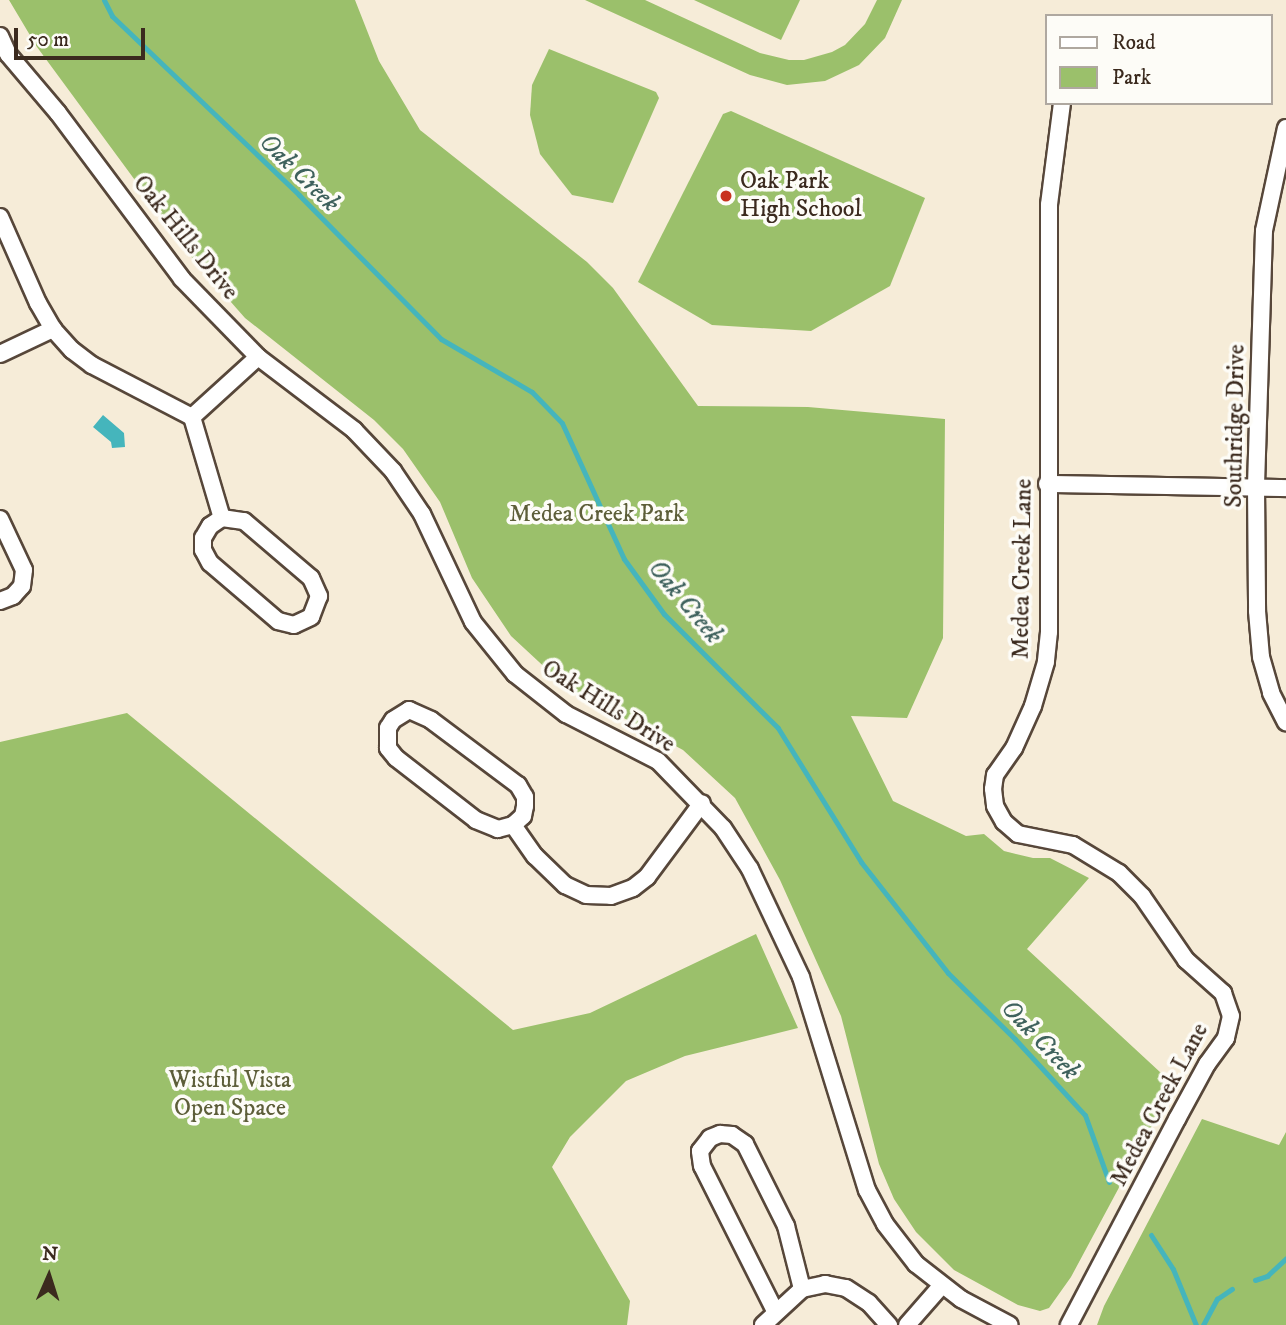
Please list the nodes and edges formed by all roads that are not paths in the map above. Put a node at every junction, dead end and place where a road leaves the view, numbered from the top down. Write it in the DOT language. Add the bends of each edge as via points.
graph roads {
  1 [pos="0,36"];
  2 [pos="4,56"];
  3 [pos="1062,105"];
  4 [pos="1286,128"];
  5 [pos="0,217"];
  6 [pos="53,329"];
  7 [pos="0,354"];
  8 [pos="258,357"];
  9 [pos="192,417"];
  10 [pos="1047,484"];
  11 [pos="1256,487"];
  12 [pos="1286,488"];
  13 [pos="222,518"];
  14 [pos="0,519"];
  15 [pos="0,601"];
  16 [pos="1286,722"];
  17 [pos="702,803"];
  18 [pos="513,825"];
  19 [pos="942,1285"];
  20 [pos="802,1289"];
  21 [pos="772,1320"];
  22 [pos="889,1325"];
  23 [pos="907,1325"];
  24 [pos="1010,1325"];
  25 [pos="1069,1325"];
  1 -- 2 [label="street, Oak Hills Drive"];
  2 -- 8 [label="street, Oak Hills Drive" via="58,113 182,279"];
  3 -- 10 [label="street, Medea Creek Lane" via="1049,205"];
  4 -- 11 [label="street, Southridge Drive" via="1264,230"];
  5 -- 6 [label="street"];
  6 -- 7 [label="street"];
  6 -- 9 [label="street" via="92,365"];
  8 -- 9 [label="street"];
  8 -- 17 [label="street, Oak Hills Drive" via="354,430 393,471 422,514 473,622 515,674 566,714 658,761"];
  9 -- 13 [label="street"];
  10 -- 11 [label="street"];
  10 -- 25 [label="street, Medea Creek Lane" via="1046,662 1033,706 1014,748 995,775 995,806 1018,834 1073,845 1119,873 1142,897 1186,960 1223,993 1231,1016 1226,1038 1177,1119"];
  11 -- 12 [label="street"];
  11 -- 16 [label="street, Southridge Drive" via="1261,657 1271,693"];
  13 -- 13 [label="street" via="203,538 210,562 278,621 294,625 311,617 319,596 311,578 244,521"];
  14 -- 15 [label="street" via="24,570 22,586"];
  17 -- 18 [label="street" via="647,877 611,896 586,895 565,885 535,856"];
  17 -- 19 [label="street, Oak Hills Drive" via="750,869 800,977 867,1190 885,1224 916,1264"];
  18 -- 18 [label="street" via="526,806 518,785 432,720 409,710 393,720 386,739 396,758 475,820 498,829"];
  19 -- 23 [label="street"];
  19 -- 24 [label="street, Oak Hills Drive"];
  20 -- 21 [label="street"];
  20 -- 21 [label="street" via="786,1226 745,1144 732,1135 710,1138 701,1151 702,1166"];
  20 -- 22 [label="street" via="825,1284 846,1287"];
}
